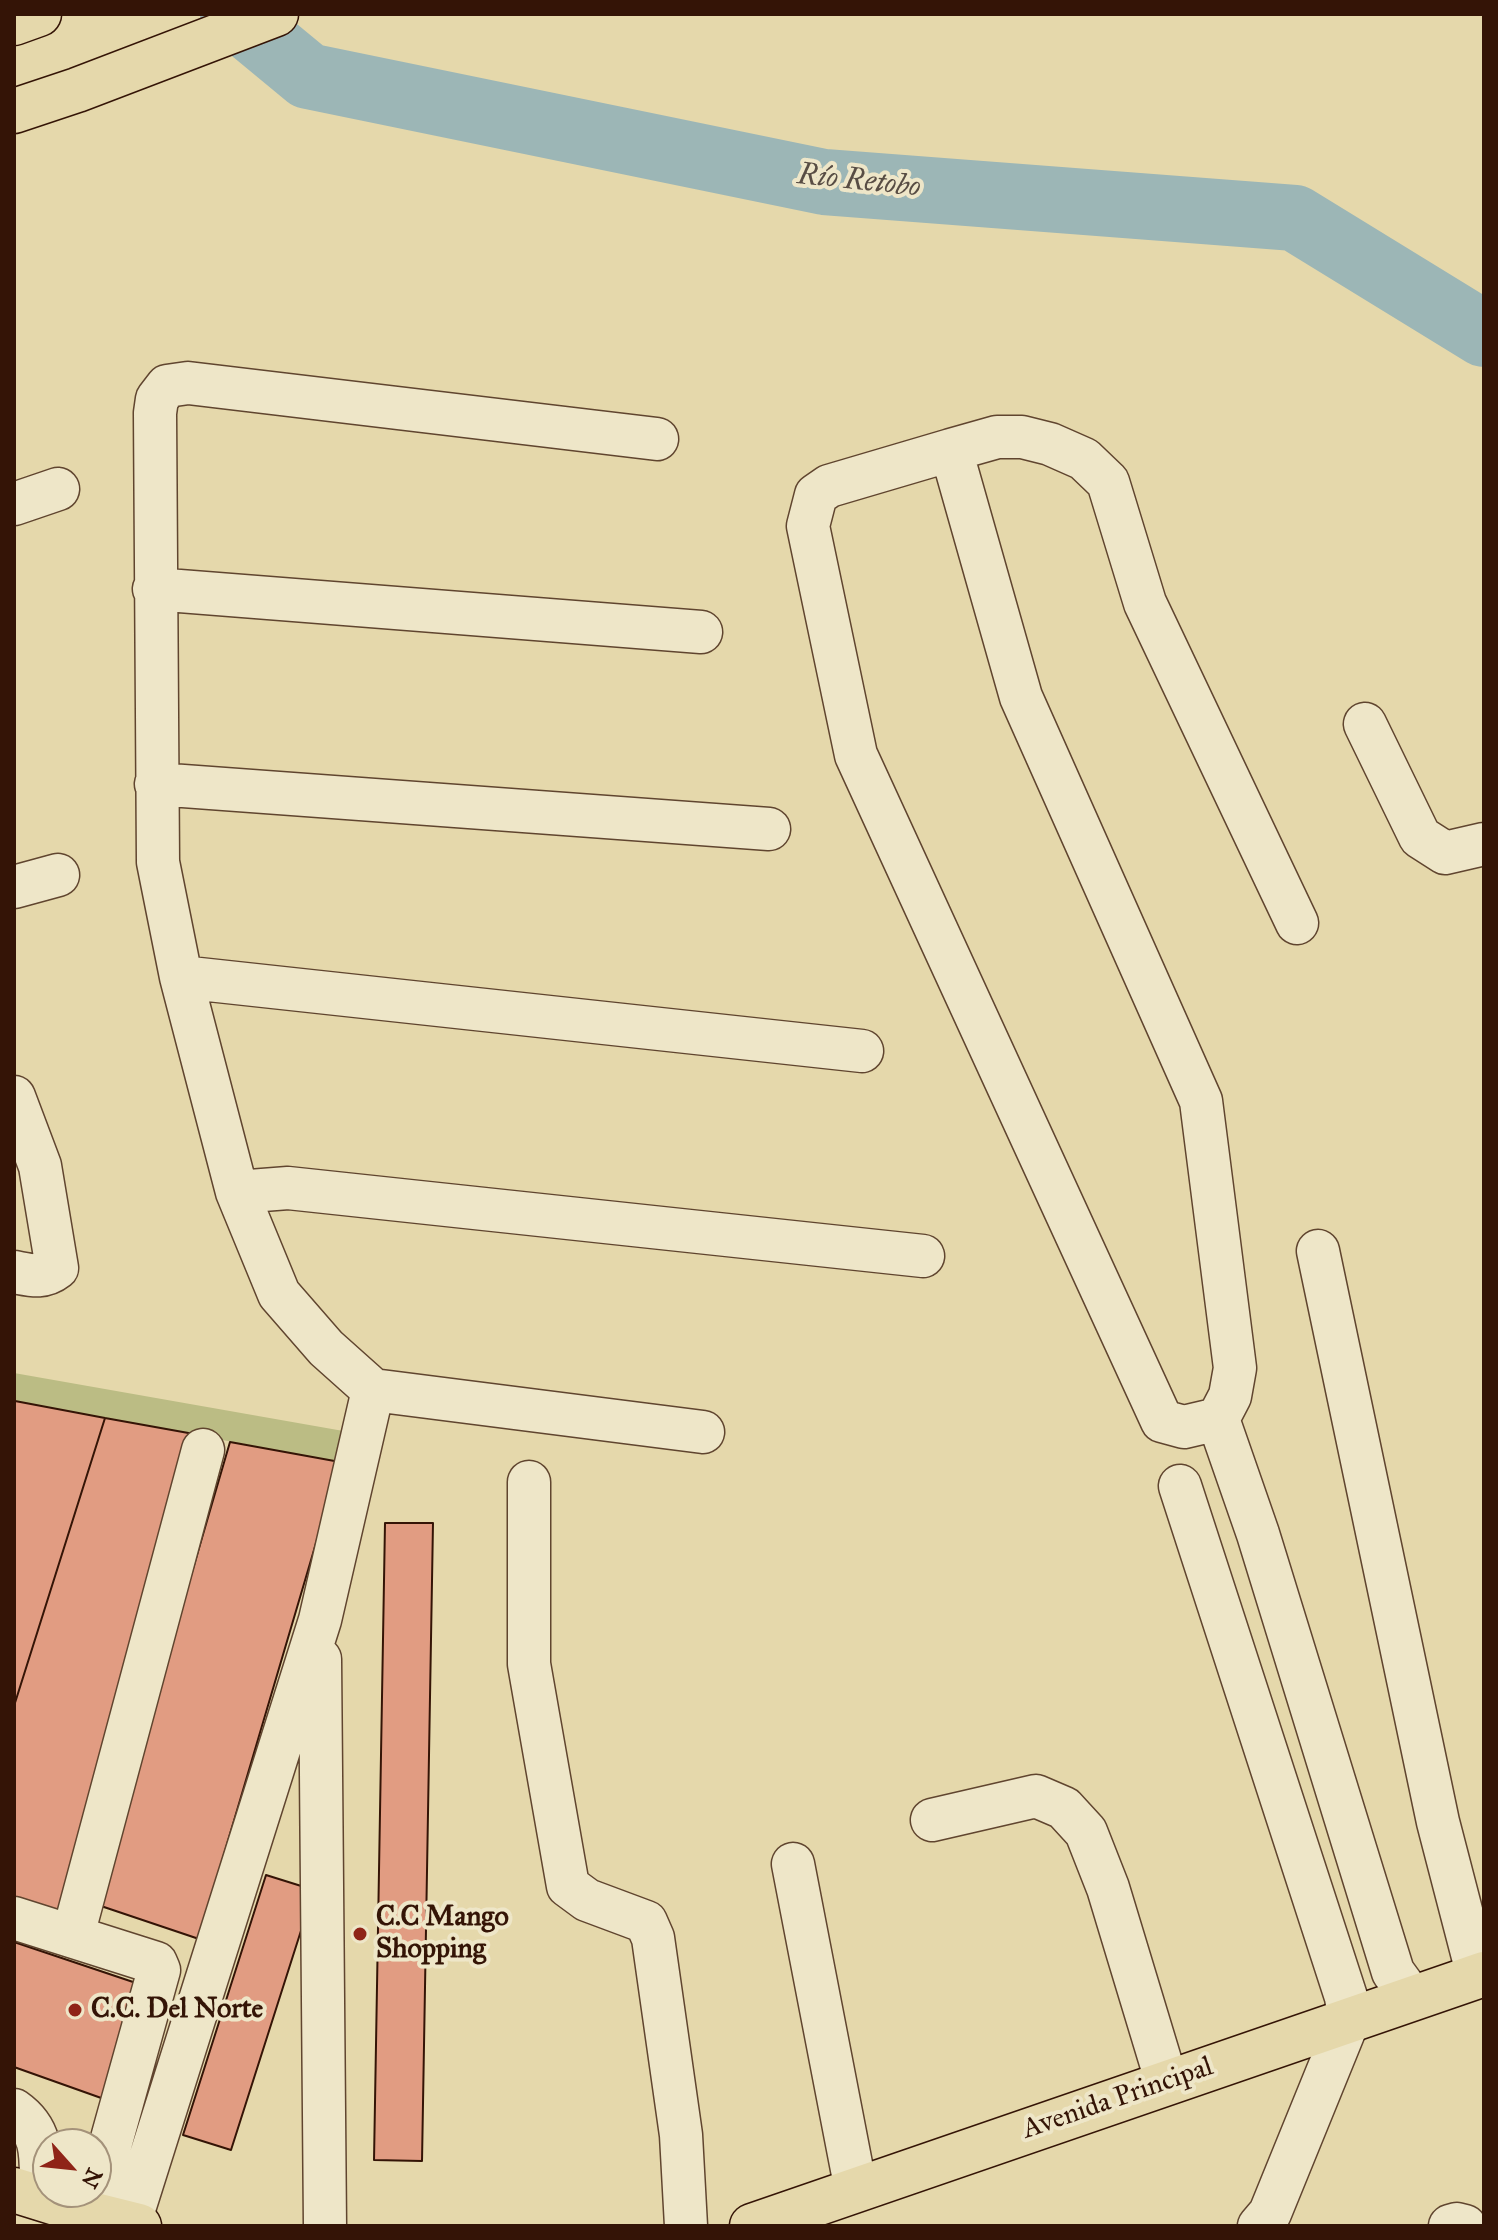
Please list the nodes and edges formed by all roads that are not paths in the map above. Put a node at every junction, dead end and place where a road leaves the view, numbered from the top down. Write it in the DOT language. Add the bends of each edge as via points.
graph roads {
  1 [pos="39,14"];
  2 [pos="276,14"];
  3 [pos="14,23"];
  4 [pos="14,111"];
  5 [pos="657,439"];
  6 [pos="951,450"];
  7 [pos="58,489"];
  8 [pos="14,504"];
  9 [pos="154,589"];
  10 [pos="701,632"];
  11 [pos="1365,724"];
  12 [pos="156,784"];
  13 [pos="769,829"];
  14 [pos="1484,844"];
  15 [pos="58,875"];
  16 [pos="14,887"];
  17 [pos="1297,923"];
  18 [pos="181,977"];
  19 [pos="862,1051"];
  20 [pos="17,1112"];
  21 [pos="237,1192"];
  22 [pos="1318,1251"];
  23 [pos="923,1256"];
  24 [pos="14,1272"];
  25 [pos="373,1390"];
  26 [pos="1218,1419"];
  27 [pos="703,1432"];
  28 [pos="203,1450"];
  29 [pos="529,1482"];
  30 [pos="1180,1486"];
  31 [pos="320,1620"];
  32 [pos="932,1820"];
  33 [pos="793,1864"];
  34 [pos="14,1918"];
  35 [pos="73,1935"];
  36 [pos="1481,1975"];
  37 [pos="1412,1998"];
  38 [pos="1349,2019"];
  39 [pos="1167,2083"];
  40 [pos="14,2110"];
  41 [pos="856,2190"];
  42 [pos="28,2194"];
  43 [pos="120,2222"];
  44 [pos="325,2226"];
  45 [pos="686,2226"];
  46 [pos="752,2226"];
  47 [pos="1259,2226"];
  48 [pos="1450,2226"];
  49 [pos="1465,2226"];
  1 -- 3 [label="main road"];
  2 -- 4 [label="main road"];
  5 -- 9 [label="street" via="188,383 167,386 155,413"];
  6 -- 17 [label="street" via="997,437 1022,437 1084,459 1108,482 1145,603"];
  6 -- 26 [label="street" via="1021,697 1201,1101 1235,1368 1230,1396"];
  6 -- 26 [label="street" via="829,486 816,495 811,510 808,526 856,755 1162,1421 1184,1427"];
  7 -- 8 [label="street"];
  9 -- 10 [label="street"];
  9 -- 12 [label="street"];
  11 -- 14 [label="street" via="1420,837 1445,853"];
  12 -- 13 [label="street"];
  12 -- 18 [label="street" via="158,862"];
  15 -- 16 [label="street"];
  18 -- 19 [label="street"];
  18 -- 21 [label="street"];
  20 -- 24 [label="street" via="40,1166 57,1268 39,1276"];
  21 -- 23 [label="street" via="288,1188"];
  21 -- 25 [label="street" via="279,1294 326,1348"];
  22 -- 36 [label="street" via="1438,1822"];
  25 -- 27 [label="street"];
  25 -- 31 [label="street"];
  26 -- 37 [label="street" via="1393,1972"];
  28 -- 35 [label="street"];
  29 -- 45 [label="street" via="529,1664 568,1886 597,1904 646,1922 653,1938 681,2135"];
  30 -- 38 [label="street"];
  31 -- 43 [label="street"];
  31 -- 44 [label="street"];
  32 -- 39 [label="street" via="1036,1796 1064,1808 1086,1832"];
  33 -- 41 [label="street"];
  34 -- 35 [label="street"];
  35 -- 43 [label="street" via="156,1963 159,1970"];
  36 -- 37 [label="main road, Avenida Principal"];
  37 -- 38 [label="main road, Avenida Principal"];
  38 -- 39 [label="main road, Avenida Principal"];
  38 -- 47 [label="street" via="1270,2213"];
  39 -- 41 [label="main road, Avenida Principal"];
  40 -- 42 [label="street" via="33,2128 40,2144"];
  41 -- 46 [label="main road, Avenida Principal"];
  42 -- 43 [label="main road"];
  48 -- 49 [label="street"];
}
